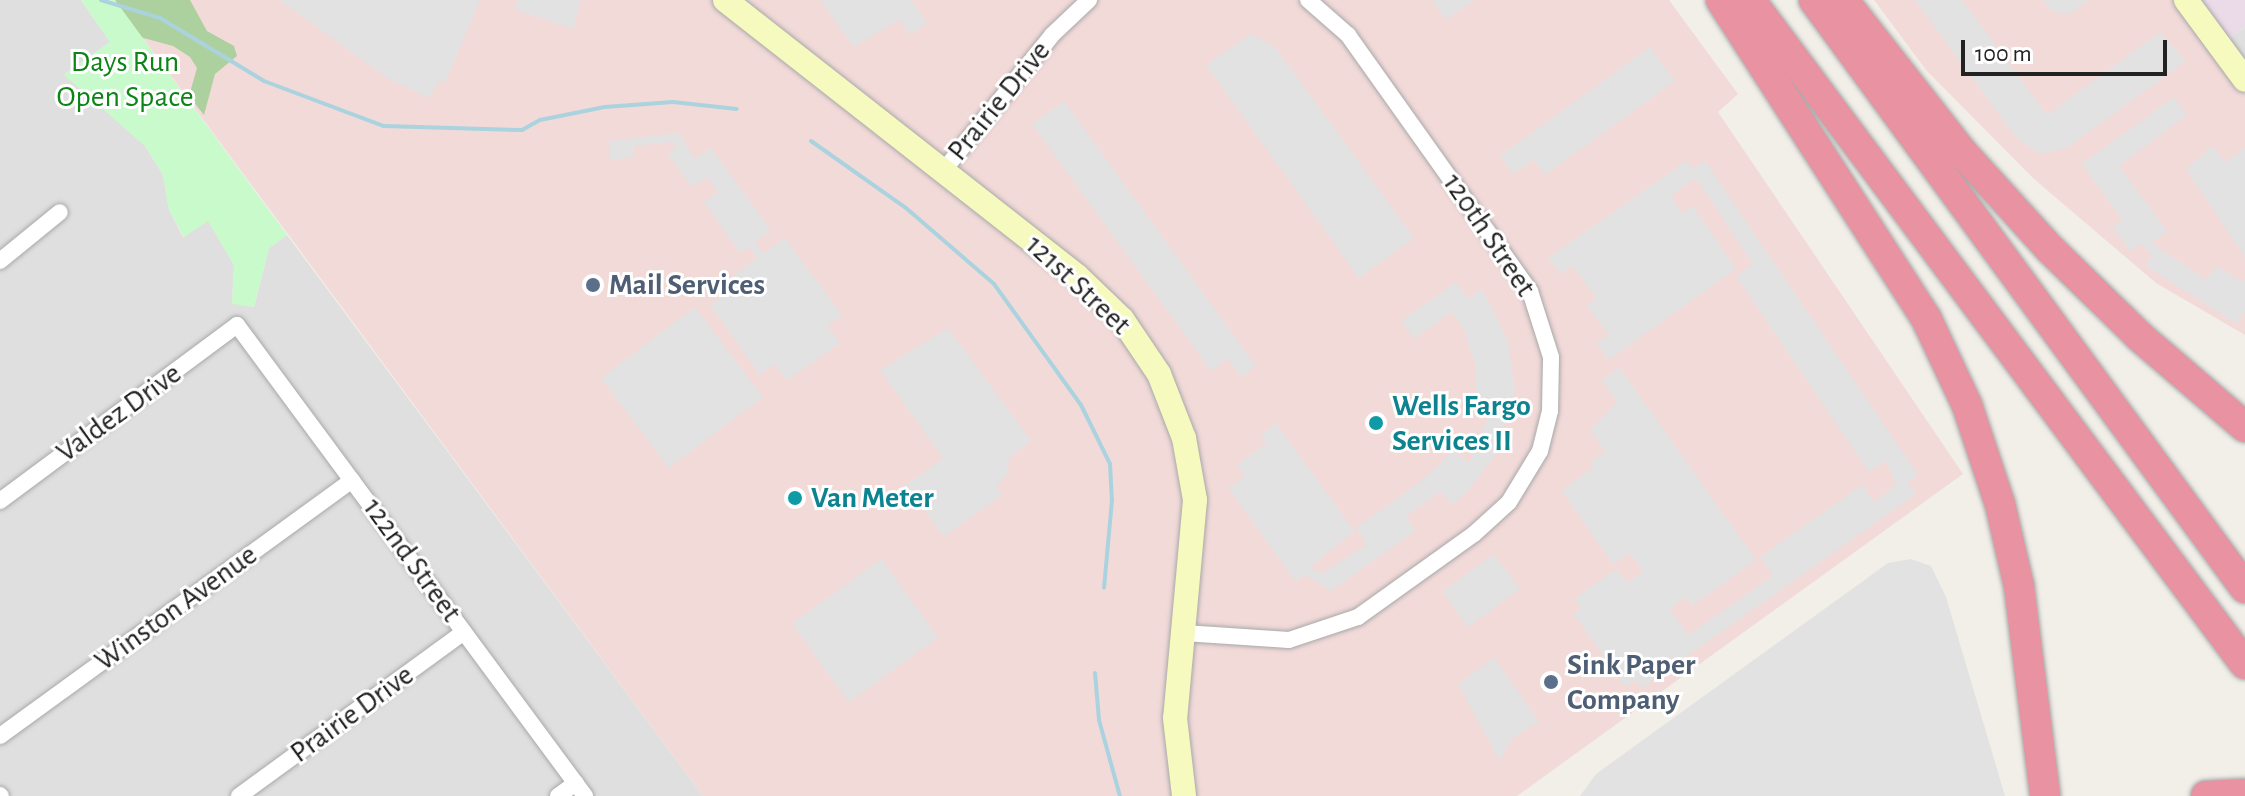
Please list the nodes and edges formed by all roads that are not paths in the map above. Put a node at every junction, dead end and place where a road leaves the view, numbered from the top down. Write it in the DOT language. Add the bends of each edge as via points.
graph roads {
  1 [pos="725,0"];
  2 [pos="1089,0"];
  3 [pos="1308,0"];
  4 [pos="1721,0"];
  5 [pos="1750,0"];
  6 [pos="1814,0"];
  7 [pos="1843,0"];
  8 [pos="2186,0"];
  9 [pos="2245,80"];
  10 [pos="944,170"];
  11 [pos="60,212"];
  12 [pos="0,261"];
  13 [pos="237,325"];
  14 [pos="2245,427"];
  15 [pos="352,480"];
  16 [pos="0,501"];
  17 [pos="2245,588"];
  18 [pos="464,632"];
  19 [pos="1184,633"];
  20 [pos="2245,664"];
  21 [pos="0,736"];
  22 [pos="580,790"];
  23 [pos="2245,794"];
  24 [pos="239,796"];
  25 [pos="558,796"];
  26 [pos="1184,796"];
  27 [pos="2045,796"];
  28 [pos="2206,796"];
  1 -- 10 [label="street, 121st Street"];
  2 -- 10 [label="street, Prairie Drive" via="1052,35"];
  3 -- 19 [label="street, 120th Street" via="1348,35 1530,291 1546,334 1552,384 1540,451 1509,502 1474,534 1335,628 1265,641"];
  4 -- 27 [label="highway" via="1926,318 1967,405 2000,504 2019,586"];
  5 -- 20 [label="highway"];
  6 -- 17 [label="highway"];
  7 -- 14 [label="highway" via="1961,151 2050,249 2139,336"];
  8 -- 9 [label="street"];
  10 -- 19 [label="street, 121st Street" via="1099,295 1159,374 1184,438 1193,479 1195,530"];
  11 -- 12 [label="street"];
  13 -- 15 [label="street, 122nd Street"];
  13 -- 16 [label="street, Valdez Drive"];
  15 -- 18 [label="street, 122nd Street"];
  15 -- 21 [label="street, Winston Avenue"];
  18 -- 22 [label="street, 122nd Street"];
  18 -- 24 [label="street, Prairie Drive"];
  19 -- 26 [label="street, 121st Street" via="1175,718"];
  22 -- 25 [label="street"];
  23 -- 28 [label="highway"];
}
